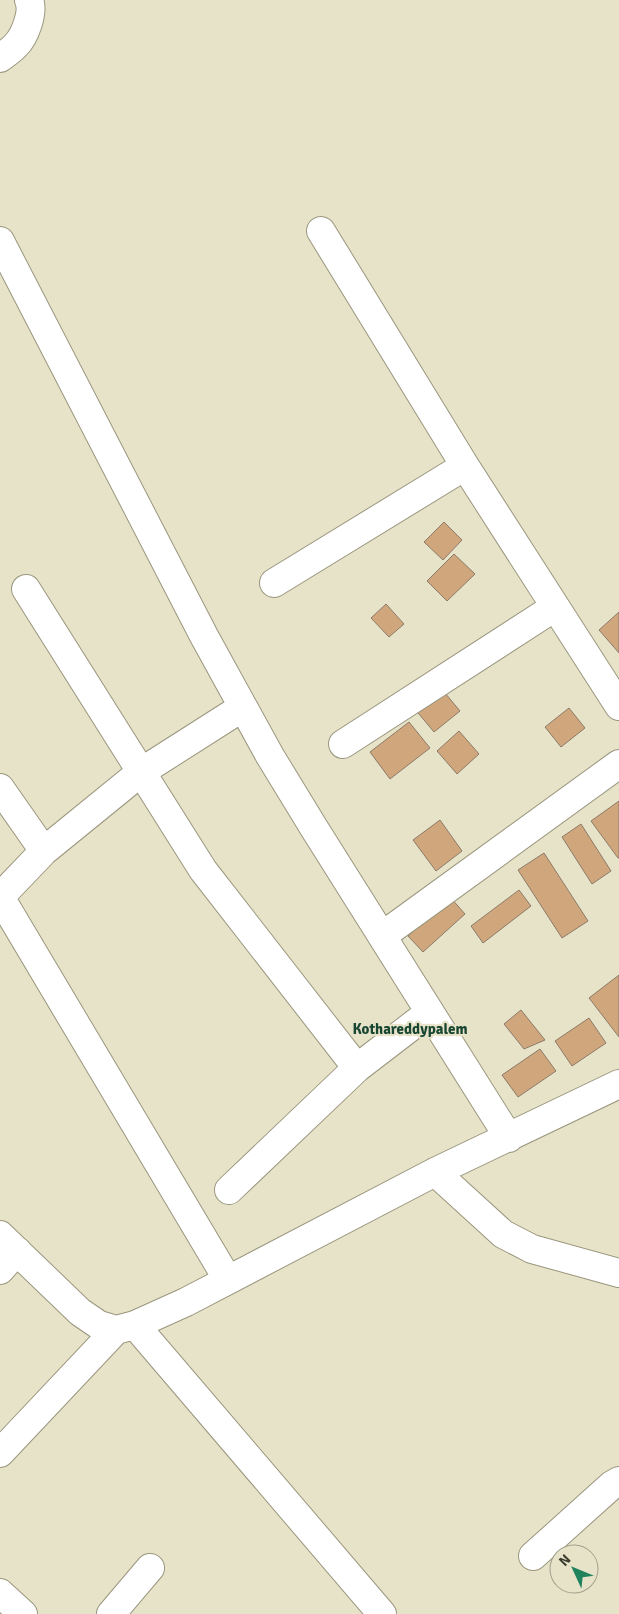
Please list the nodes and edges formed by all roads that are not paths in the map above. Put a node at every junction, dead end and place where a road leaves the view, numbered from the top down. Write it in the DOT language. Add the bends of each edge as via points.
graph roads {
  1 [pos="29,0"];
  2 [pos="0,58"];
  3 [pos="321,231"];
  4 [pos="0,241"];
  5 [pos="465,466"];
  6 [pos="274,583"];
  7 [pos="26,589"];
  8 [pos="555,608"];
  9 [pos="619,706"];
  10 [pos="243,707"];
  11 [pos="343,744"];
  12 [pos="619,764"];
  13 [pos="141,772"];
  14 [pos="0,788"];
  15 [pos="44,851"];
  16 [pos="0,897"];
  17 [pos="382,936"];
  18 [pos="430,1012"];
  19 [pos="357,1068"];
  20 [pos="619,1084"];
  21 [pos="509,1138"];
  22 [pos="436,1172"];
  23 [pos="229,1190"];
  24 [pos="6,1252"];
  25 [pos="619,1273"];
  26 [pos="228,1280"];
  27 [pos="125,1327"];
  28 [pos="0,1453"];
  29 [pos="619,1481"];
  30 [pos="533,1556"];
  31 [pos="150,1568"];
  32 [pos="0,1593"];
  33 [pos="23,1614"];
  34 [pos="111,1614"];
  35 [pos="382,1614"];
  1 -- 2 [label="street" via="27,26 17,45"];
  3 -- 5 [label="street"];
  4 -- 10 [label="street"];
  5 -- 6 [label="street"];
  5 -- 8 [label="street"];
  7 -- 13 [label="street"];
  8 -- 9 [label="street"];
  8 -- 11 [label="street"];
  10 -- 13 [label="street"];
  10 -- 17 [label="street"];
  12 -- 17 [label="street"];
  13 -- 15 [label="street"];
  13 -- 19 [label="street" via="203,870"];
  14 -- 15 [label="street"];
  15 -- 16 [label="street"];
  16 -- 26 [label="street"];
  17 -- 18 [label="street"];
  18 -- 19 [label="street"];
  18 -- 21 [label="street"];
  19 -- 23 [label="street"];
  20 -- 21 [label="street"];
  21 -- 22 [label="street"];
  22 -- 25 [label="street" via="503,1234 532,1250"];
  22 -- 26 [label="street"];
  24 -- 27 [label="street" via="99,1326"];
  26 -- 27 [label="street"];
  27 -- 28 [label="street"];
  27 -- 35 [label="street"];
  29 -- 30 [label="street"];
  31 -- 34 [label="street"];
  32 -- 33 [label="street"];
}
